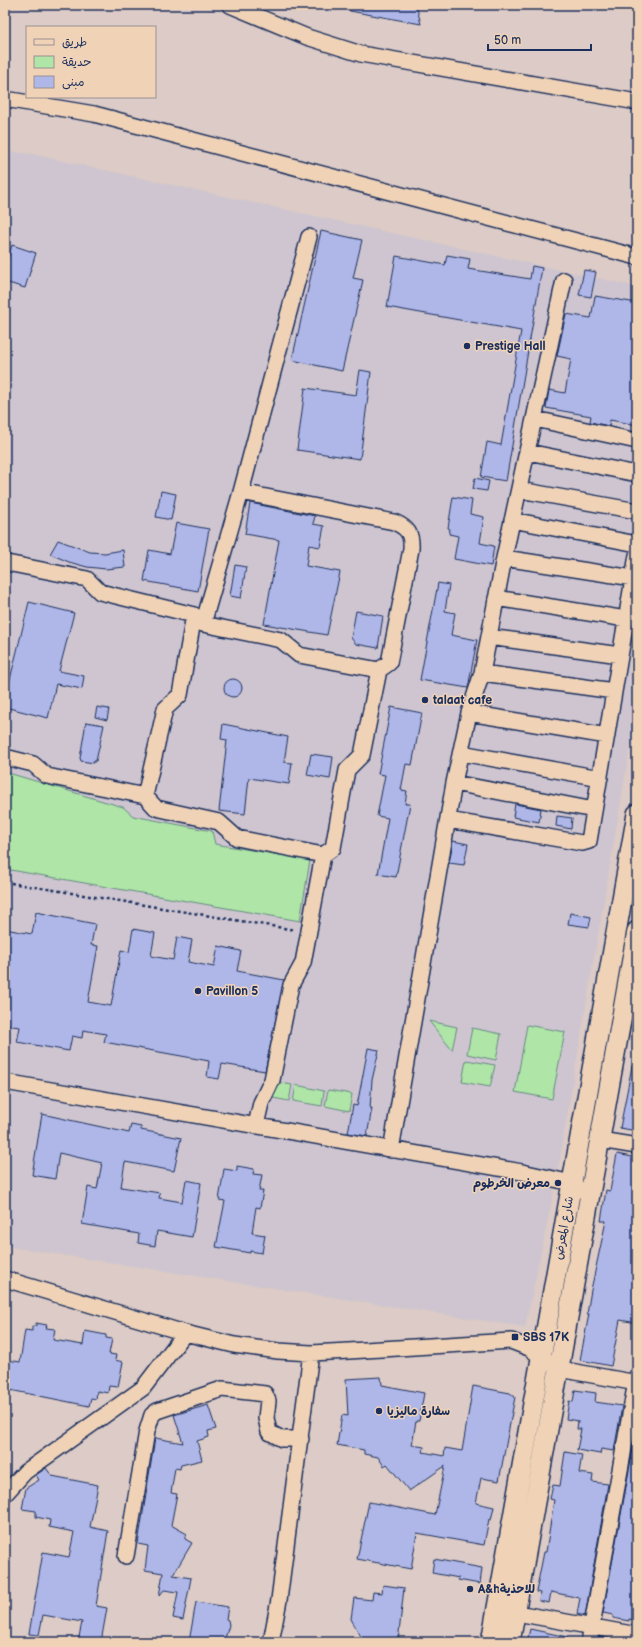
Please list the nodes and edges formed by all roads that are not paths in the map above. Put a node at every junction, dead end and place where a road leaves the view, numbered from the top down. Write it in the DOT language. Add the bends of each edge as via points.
graph roads {
  1 [pos="230,5"];
  2 [pos="5,98"];
  3 [pos="637,102"];
  4 [pos="309,237"];
  5 [pos="637,257"];
  6 [pos="564,280"];
  7 [pos="535,419"];
  8 [pos="637,441"];
  9 [pos="528,452"];
  10 [pos="637,474"];
  11 [pos="520,490"];
  12 [pos="241,492"];
  13 [pos="637,511"];
  14 [pos="512,520"];
  15 [pos="637,544"];
  16 [pos="637,555"];
  17 [pos="504,558"];
  18 [pos="6,566"];
  19 [pos="633,578"];
  20 [pos="496,598"];
  21 [pos="199,619"];
  22 [pos="626,619"];
  23 [pos="489,637"];
  24 [pos="620,655"];
  25 [pos="379,670"];
  26 [pos="482,673"];
  27 [pos="614,691"];
  28 [pos="469,713"];
  29 [pos="607,736"];
  30 [pos="461,753"];
  31 [pos="5,757"];
  32 [pos="600,778"];
  33 [pos="454,783"];
  34 [pos="145,796"];
  35 [pos="594,810"];
  36 [pos="637,814"];
  37 [pos="448,820"];
  38 [pos="633,854"];
  39 [pos="323,855"];
  40 [pos="637,931"];
  41 [pos="5,1082"];
  42 [pos="256,1125"];
  43 [pos="582,1125"];
  44 [pos="601,1134"];
  45 [pos="637,1146"];
  46 [pos="391,1150"];
  47 [pos="572,1183"];
  48 [pos="589,1198"];
  49 [pos="6,1282"];
  50 [pos="185,1333"];
  51 [pos="311,1353"];
  52 [pos="542,1355"];
  53 [pos="559,1369"];
  54 [pos="637,1381"];
  55 [pos="301,1439"];
  56 [pos="5,1494"];
  57 [pos="126,1556"];
  58 [pos="506,1611"];
  59 [pos="592,1627"];
  60 [pos="637,1635"];
  61 [pos="271,1642"];
  62 [pos="491,1642"];
  63 [pos="510,1642"];
  64 [pos="589,1642"];
  1 -- 3 [label="street" via="307,37 361,54"];
  2 -- 5 [label="street" via="102,116"];
  4 -- 12 [label="street"];
  6 -- 7 [label="street"];
  7 -- 8 [label="street"];
  7 -- 9 [label="street"];
  9 -- 10 [label="street"];
  9 -- 11 [label="street"];
  11 -- 13 [label="street"];
  11 -- 14 [label="street"];
  12 -- 21 [label="street"];
  12 -- 25 [label="street" via="394,522 404,526 410,533 412,549 389,663"];
  14 -- 15 [label="street"];
  14 -- 17 [label="street"];
  16 -- 19 [label="street"];
  17 -- 19 [label="street"];
  17 -- 20 [label="street"];
  18 -- 21 [label="street" via="87,579 100,592"];
  19 -- 22 [label="street"];
  20 -- 22 [label="street"];
  20 -- 23 [label="street"];
  21 -- 25 [label="street" via="281,640 299,655"];
  21 -- 34 [label="street" via="180,695 166,709"];
  22 -- 24 [label="street"];
  23 -- 24 [label="street"];
  23 -- 26 [label="street"];
  24 -- 27 [label="street"];
  25 -- 39 [label="street" via="362,755 347,770 333,848"];
  26 -- 27 [label="street"];
  26 -- 28 [label="street"];
  27 -- 29 [label="street"];
  28 -- 29 [label="street"];
  28 -- 30 [label="street"];
  29 -- 32 [label="street"];
  30 -- 32 [label="street"];
  30 -- 33 [label="street"];
  31 -- 34 [label="street" via="33,764 47,776"];
  32 -- 35 [label="street"];
  33 -- 35 [label="street"];
  33 -- 37 [label="street"];
  34 -- 39 [label="street" via="156,808 219,822 237,838"];
  35 -- 37 [label="street" via="589,841 582,843"];
  36 -- 38 [label="main road, شارع المعرض"];
  37 -- 46 [label="street"];
  38 -- 43 [label="main road, شارع المعرض"];
  39 -- 42 [label="street" via="303,963 291,985 272,1080 261,1103"];
  40 -- 44 [label="main road, شارع المعرض"];
  41 -- 42 [label="street"];
  42 -- 46 [label="street"];
  43 -- 44 [label="main road"];
  43 -- 47 [label="main road, شارع المعرض"];
  44 -- 45 [label="street"];
  44 -- 48 [label="main road, شارع المعرض"];
  46 -- 47 [label="street"];
  47 -- 48 [label="street"];
  47 -- 52 [label="main road, شارع المعرض"];
  48 -- 53 [label="main road, شارع المعرض"];
  49 -- 50 [label="street"];
  50 -- 51 [label="street" via="234,1345"];
  50 -- 56 [label="street" via="143,1388 25,1472"];
  51 -- 52 [label="street" via="503,1341 518,1343"];
  51 -- 55 [label="street"];
  52 -- 53 [label="street"];
  52 -- 58 [label="main road, شارع المعرض"];
  53 -- 54 [label="street"];
  53 -- 58 [label="main road, شارع المعرض"];
  54 -- 59 [label="street"];
  55 -- 57 [label="street" via="282,1439 269,1432 266,1418 268,1401 265,1394 256,1392 222,1389 157,1411 152,1415 147,1431"];
  55 -- 61 [label="street"];
  58 -- 59 [label="street"];
  58 -- 62 [label="main road, شارع المعرض"];
  58 -- 63 [label="main road, شارع المعرض"];
  59 -- 60 [label="street"];
  59 -- 64 [label="street"];
}
